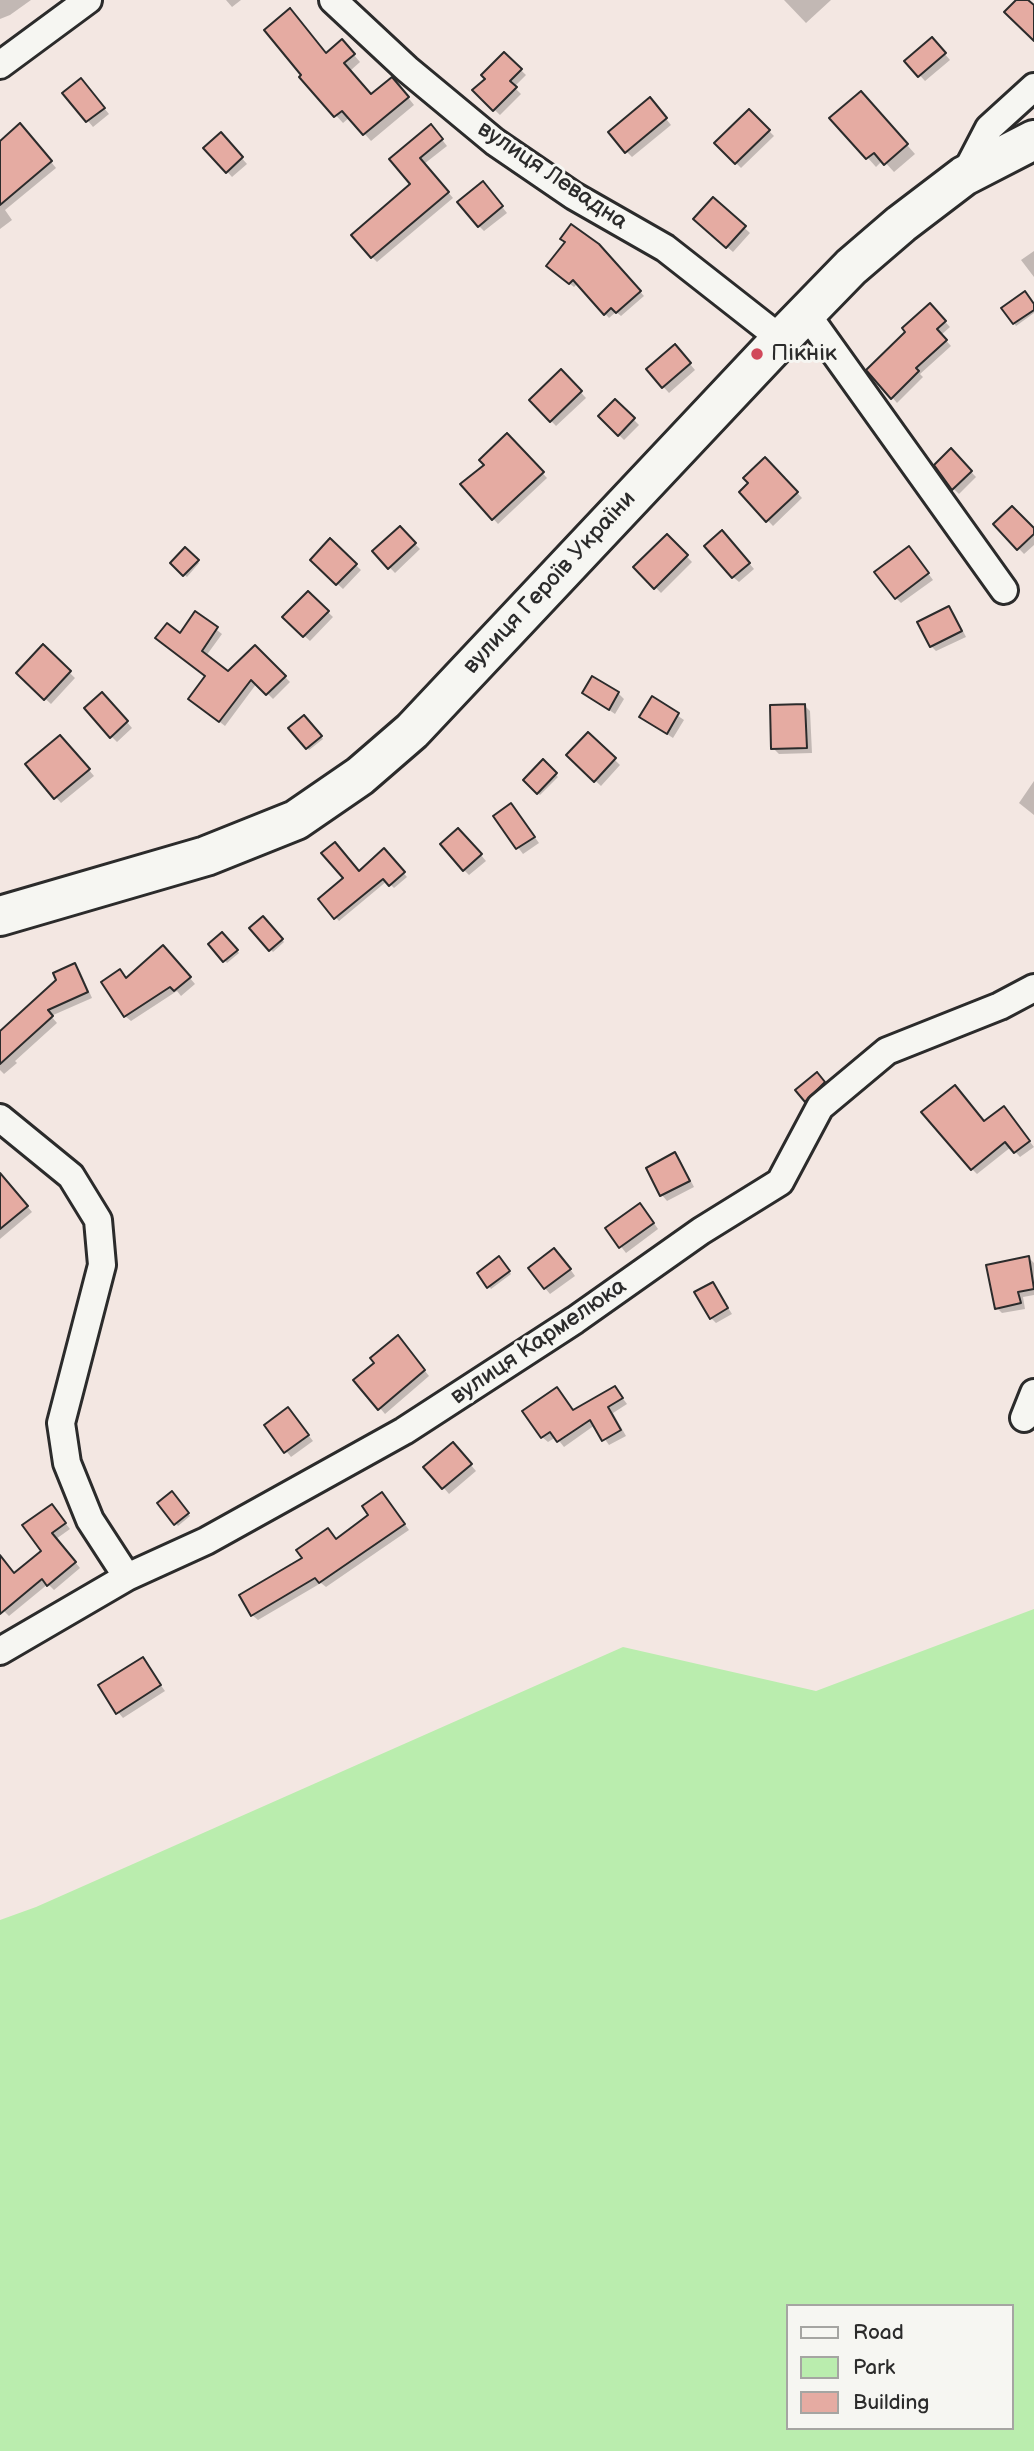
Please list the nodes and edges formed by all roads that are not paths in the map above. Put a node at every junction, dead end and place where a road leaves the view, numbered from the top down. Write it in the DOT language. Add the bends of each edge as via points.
graph roads {
  1 [pos="88,0"];
  2 [pos="333,0"];
  3 [pos="0,65"];
  4 [pos="1034,87"];
  5 [pos="1034,141"];
  6 [pos="964,176"];
  7 [pos="793,326"];
  8 [pos="1004,590"];
  9 [pos="0,916"];
  10 [pos="1034,988"];
  11 [pos="0,1118"];
  12 [pos="1034,1393"];
  13 [pos="1024,1418"];
  14 [pos="127,1577"];
  15 [pos="0,1651"];
  1 -- 3 [label="street"];
  2 -- 7 [label="street, вулиця Левадна" via="495,142 574,196"];
  4 -- 6 [label="street" via="989,128"];
  5 -- 6 [label="main road, вулиця Героїв України"];
  6 -- 7 [label="main road, вулиця Героїв України" via="851,267"];
  7 -- 8 [label="street, вулиця Левадна"];
  7 -- 9 [label="main road, вулиця Героїв України" via="412,731 360,776 296,820 206,856"];
  10 -- 14 [label="street, вулиця Кармелюка" via="887,1051 820,1107 780,1182 575,1320 404,1431 206,1541"];
  11 -- 14 [label="street" via="71,1176 97,1220 102,1265 61,1423 67,1463 90,1520"];
  12 -- 13 [label="street"];
  14 -- 15 [label="street, вулиця Кармелюка"];
}
